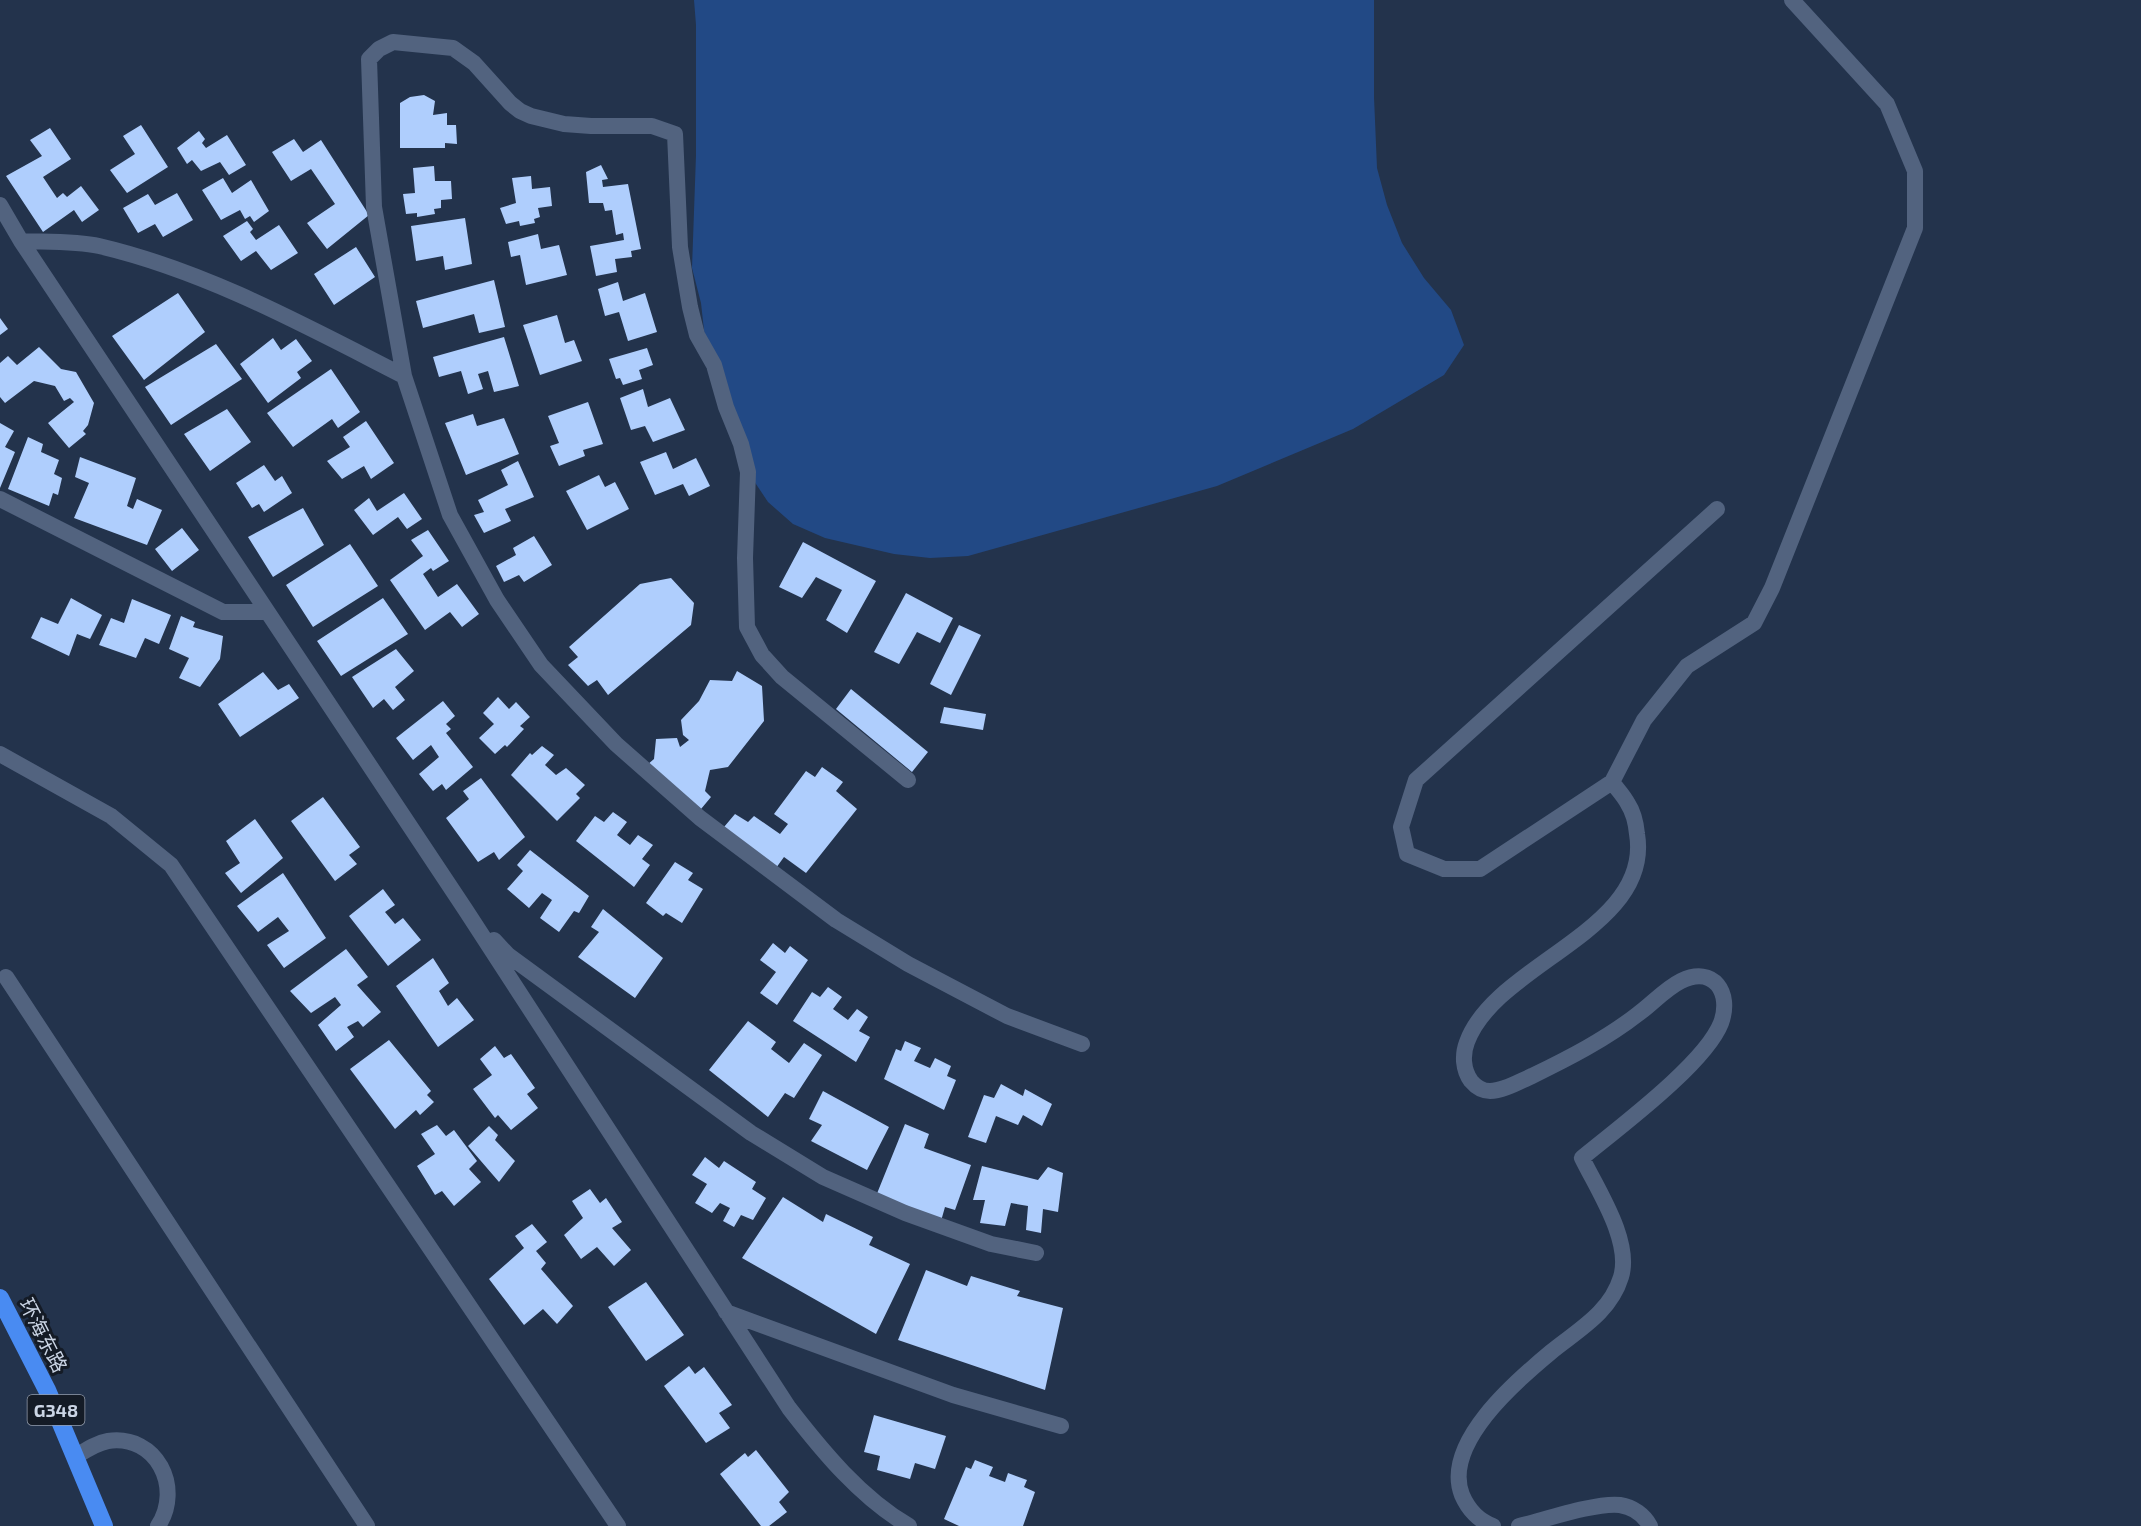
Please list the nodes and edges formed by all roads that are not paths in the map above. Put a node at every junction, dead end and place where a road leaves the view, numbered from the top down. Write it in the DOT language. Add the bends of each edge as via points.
graph roads {
  1 [pos="1791,0"];
  2 [pos="0,206"];
  3 [pos="21,241"];
  4 [pos="404,376"];
  5 [pos="0,499"];
  6 [pos="1717,509"];
  7 [pos="266,612"];
  8 [pos="0,754"];
  9 [pos="908,780"];
  10 [pos="1612,783"];
  11 [pos="465,909"];
  12 [pos="6,977"];
  13 [pos="1082,1044"];
  14 [pos="1036,1253"];
  15 [pos="0,1298"];
  16 [pos="726,1312"];
  17 [pos="1061,1426"];
  18 [pos="75,1457"];
  19 [pos="165,1522"];
  20 [pos="104,1526"];
  21 [pos="367,1526"];
  22 [pos="618,1526"];
  23 [pos="909,1526"];
  24 [pos="1493,1526"];
  25 [pos="1520,1526"];
  26 [pos="1650,1526"];
  1 -- 10 [label="street" via="1887,104 1915,171 1915,228 1772,588 1754,623 1687,666 1644,720"];
  2 -- 3 [label="street"];
  3 -- 4 [label="street" via="97,245 182,271 290,317"];
  3 -- 7 [label="street"];
  4 -- 9 [label="street" via="374,207 369,59 379,49 393,42 453,48 474,63 510,103 538,118 591,126 652,126 675,134 680,247 690,307 697,335 714,365 748,472 747,627 762,655 782,677"];
  4 -- 13 [label="street" via="450,515 497,600 541,664 616,744 700,819 836,920 908,964 1007,1016"];
  5 -- 7 [label="street" via="223,612"];
  6 -- 10 [label="street" via="1416,780 1401,827 1407,854 1444,869 1480,869"];
  7 -- 11 [label="street"];
  8 -- 22 [label="street" via="111,816 171,865"];
  10 -- 24 [label="street" via="1628,803 1636,824 1639,856 1633,879 1600,918 1484,1013 1465,1046 1463,1061 1467,1075 1476,1086 1488,1091 1521,1081 1604,1038 1673,986 1693,977 1707,977 1719,985 1725,999 1723,1017 1712,1039 1684,1071 1582,1158 1618,1236 1621,1278 1598,1315 1512,1387 1470,1437 1459,1473 1460,1489 1475,1515"];
  11 -- 14 [label="street" via="508,955 751,1133 823,1177 905,1213 991,1244"];
  11 -- 16 [label="street"];
  12 -- 21 [label="street"];
  15 -- 18 [label="highway, 环海东路 / G348" via="47,1390"];
  16 -- 17 [label="street" via="953,1395"];
  16 -- 23 [label="street" via="789,1408 824,1453 863,1491"];
  18 -- 19 [label="street" via="93,1445 109,1441 142,1448 164,1472 169,1490"];
  18 -- 20 [label="highway, 环海东路 / G348"];
  25 -- 26 [label="street" via="1618,1505 1632,1509"];
}
